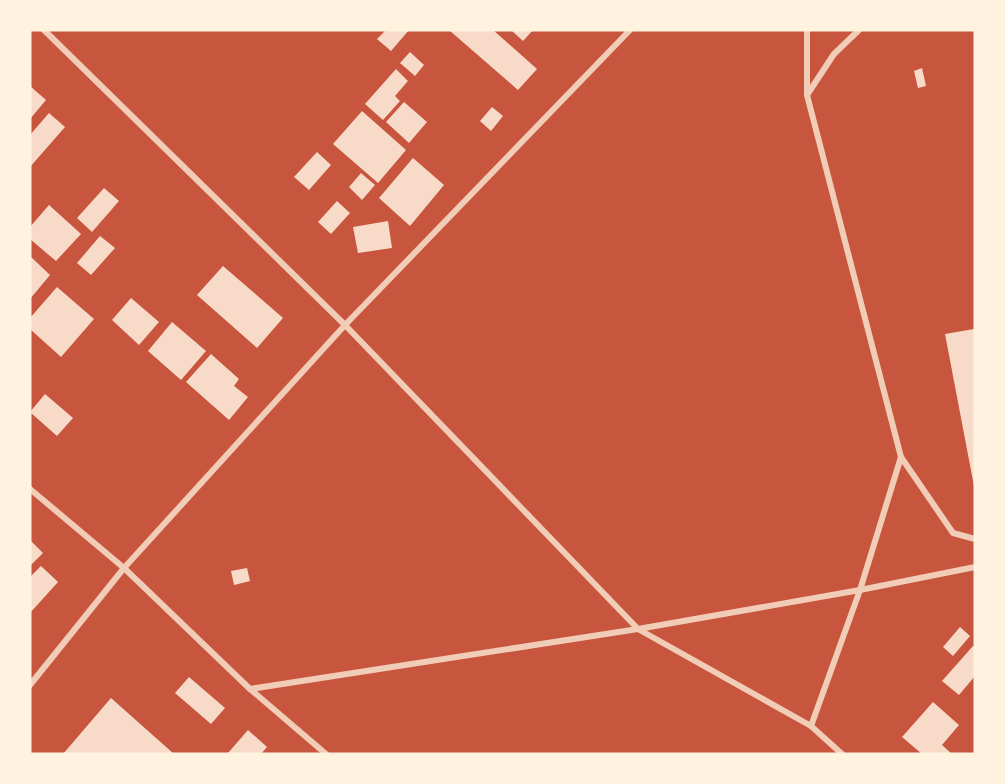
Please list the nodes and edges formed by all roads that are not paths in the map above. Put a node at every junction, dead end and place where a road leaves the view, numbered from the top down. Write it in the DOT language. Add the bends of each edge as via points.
graph roads {
  1 [pos="44,30"];
  2 [pos="630,30"];
  3 [pos="807,30"];
  4 [pos="859,30"];
  5 [pos="807,95"];
  6 [pos="345,325"];
  7 [pos="901,457"];
  8 [pos="30,489"];
  9 [pos="975,539"];
  10 [pos="975,567"];
  11 [pos="124,568"];
  12 [pos="861,590"];
  13 [pos="638,629"];
  14 [pos="30,685"];
  15 [pos="250,689"];
  16 [pos="811,726"];
  17 [pos="326,754"];
  18 [pos="842,754"];
  1 -- 6 [label="street"];
  2 -- 6 [label="street"];
  3 -- 5 [label="street"];
  4 -- 5 [label="street" via="834,54"];
  5 -- 7 [label="street"];
  6 -- 11 [label="street"];
  6 -- 13 [label="street"];
  7 -- 9 [label="street" via="953,533"];
  7 -- 12 [label="street"];
  8 -- 11 [label="street"];
  10 -- 12 [label="street"];
  11 -- 14 [label="street"];
  11 -- 15 [label="street"];
  12 -- 13 [label="street"];
  12 -- 16 [label="street"];
  13 -- 15 [label="street"];
  13 -- 16 [label="street"];
  15 -- 17 [label="street"];
  16 -- 18 [label="street"];
}
